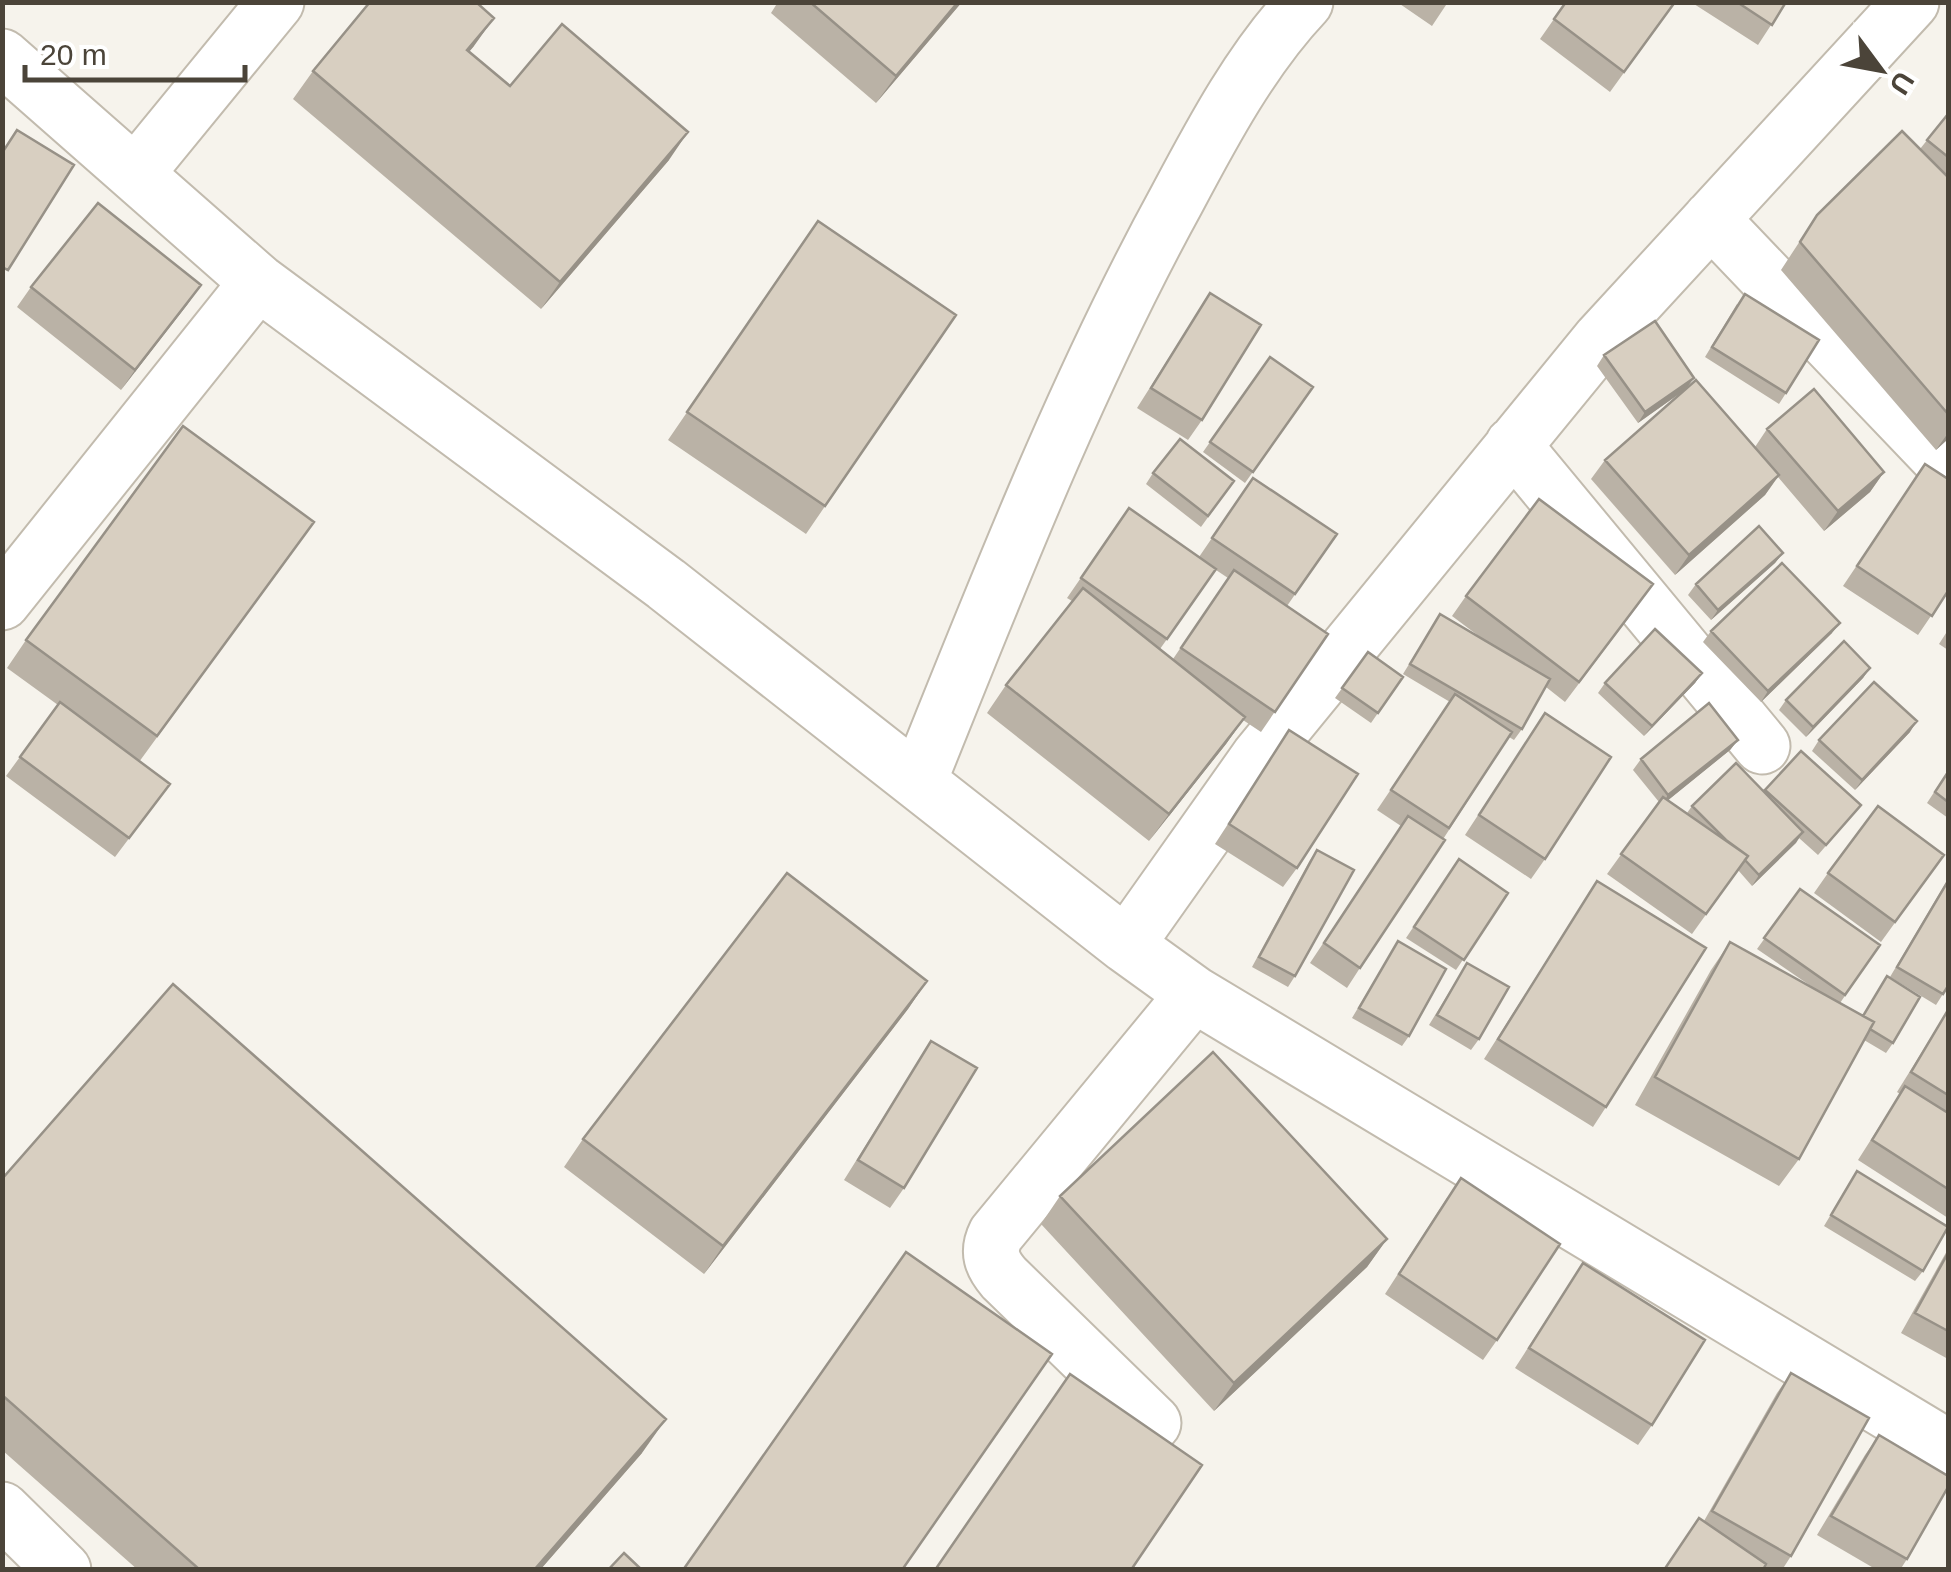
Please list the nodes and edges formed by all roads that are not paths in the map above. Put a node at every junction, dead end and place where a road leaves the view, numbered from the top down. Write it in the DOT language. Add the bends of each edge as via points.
graph roads {
  1 [pos="276,2"];
  2 [pos="1305,2"];
  3 [pos="1911,2"];
  4 [pos="2,57"];
  5 [pos="136,173"];
  6 [pos="1710,219"];
  7 [pos="258,282"];
  8 [pos="1513,445"];
  9 [pos="1948,467"];
  10 [pos="2,602"];
  11 [pos="1762,746"];
  12 [pos="919,780"];
  13 [pos="1126,944"];
  14 [pos="1194,994"];
  15 [pos="1154,1423"];
  16 [pos="1948,1448"];
  17 [pos="2,1510"];
  18 [pos="63,1570"];
  1 -- 5 [label="street"];
  2 -- 12 [label="street" via="1282,26 1209,139 1132,281 1027,513"];
  3 -- 6 [label="street"];
  4 -- 5 [label="street"];
  5 -- 7 [label="street"];
  6 -- 8 [label="street"];
  6 -- 9 [label="street"];
  7 -- 10 [label="street"];
  7 -- 12 [label="street"];
  8 -- 11 [label="street"];
  8 -- 13 [label="street" via="1260,757"];
  12 -- 13 [label="street"];
  13 -- 14 [label="street"];
  14 -- 15 [label="street" via="996,1234 990,1250 1004,1278"];
  14 -- 16 [label="street"];
  17 -- 18 [label="street"];
}
